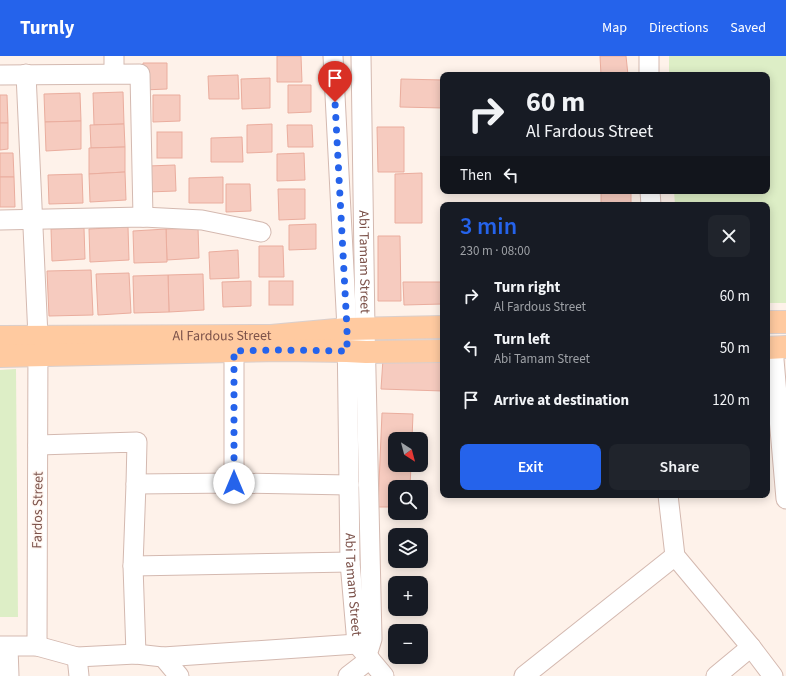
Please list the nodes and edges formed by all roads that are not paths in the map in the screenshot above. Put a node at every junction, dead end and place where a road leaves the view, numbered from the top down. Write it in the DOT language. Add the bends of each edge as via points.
graph roads {
  1 [pos="333,56"];
  2 [pos="361,56"];
  3 [pos="648,56"];
  4 [pos="114,65"];
  5 [pos="649,72"];
  6 [pos="26,74"];
  7 [pos="0,75"];
  8 [pos="143,217"];
  9 [pos="33,219"];
  10 [pos="0,220"];
  11 [pos="261,232"];
  12 [pos="770,322"];
  13 [pos="786,322"];
  14 [pos="440,328"];
  15 [pos="356,329"];
  16 [pos="0,337"];
  17 [pos="39,346"];
  18 [pos="775,348"];
  19 [pos="234,351"];
  20 [pos="440,351"];
  21 [pos="356,352"];
  22 [pos="0,356"];
  23 [pos="38,445"];
  24 [pos="234,483"];
  25 [pos="136,484"];
  26 [pos="349,485"];
  27 [pos="668,498"];
  28 [pos="786,499"];
  29 [pos="675,556"];
  30 [pos="350,562"];
  31 [pos="133,566"];
  32 [pos="4,646"];
  33 [pos="36,646"];
  34 [pos="751,647"];
  35 [pos="367,649"];
  36 [pos="136,654"];
  37 [pos="163,657"];
  38 [pos="77,658"];
  39 [pos="526,675"];
  40 [pos="9,676"];
  41 [pos="79,676"];
  42 [pos="179,676"];
  43 [pos="348,676"];
  44 [pos="384,676"];
  45 [pos="716,676"];
  46 [pos="773,676"];
  1 -- 15 [label="street, Abi Tamam Street"];
  2 -- 15 [label="street, Abi Tamam Street"];
  3 -- 5 [label="street"];
  4 -- 6 [label="street"];
  4 -- 8 [label="street" via="140,74"];
  6 -- 7 [label="street"];
  6 -- 9 [label="street, Fardos Street"];
  8 -- 9 [label="street"];
  8 -- 11 [label="street" via="202,220"];
  9 -- 10 [label="street"];
  9 -- 17 [label="street, Fardos Street"];
  12 -- 13 [label="main road"];
  14 -- 15 [label="main road, Al Fardous Street"];
  15 -- 17 [label="main road, Al Fardous Street" via="271,336"];
  15 -- 21 [label="street, Abi Tamam Street"];
  16 -- 17 [label="main road, Al Fardous Street"];
  17 -- 19 [label="main road, Al Fardous Street"];
  17 -- 22 [label="main road, Al Fardous Street"];
  17 -- 23 [label="street, Fardos Street"];
  18 -- 28 [label="street"];
  19 -- 21 [label="main road, Al Fardous Street"];
  19 -- 24 [label="street"];
  20 -- 21 [label="main road, Al Fardous Street"];
  21 -- 26 [label="street, Abi Tamam Street"];
  21 -- 35 [label="street, Abi Tamam Street"];
  23 -- 25 [label="street" via="137,442"];
  23 -- 33 [label="street, Fardos Street"];
  24 -- 25 [label="street"];
  24 -- 26 [label="street"];
  25 -- 31 [label="street"];
  26 -- 30 [label="street, Abi Tamam Street"];
  27 -- 29 [label="street"];
  29 -- 34 [label="street"];
  29 -- 39 [label="street"];
  30 -- 31 [label="street"];
  30 -- 35 [label="street, Abi Tamam Street"];
  31 -- 36 [label="street"];
  32 -- 33 [label="street"];
  32 -- 40 [label="street"];
  33 -- 38 [label="street"];
  34 -- 45 [label="street"];
  34 -- 46 [label="street"];
  35 -- 37 [label="street"];
  35 -- 43 [label="street"];
  35 -- 44 [label="street"];
  36 -- 37 [label="street"];
  36 -- 38 [label="street"];
  37 -- 42 [label="street"];
  38 -- 41 [label="street"];
}
